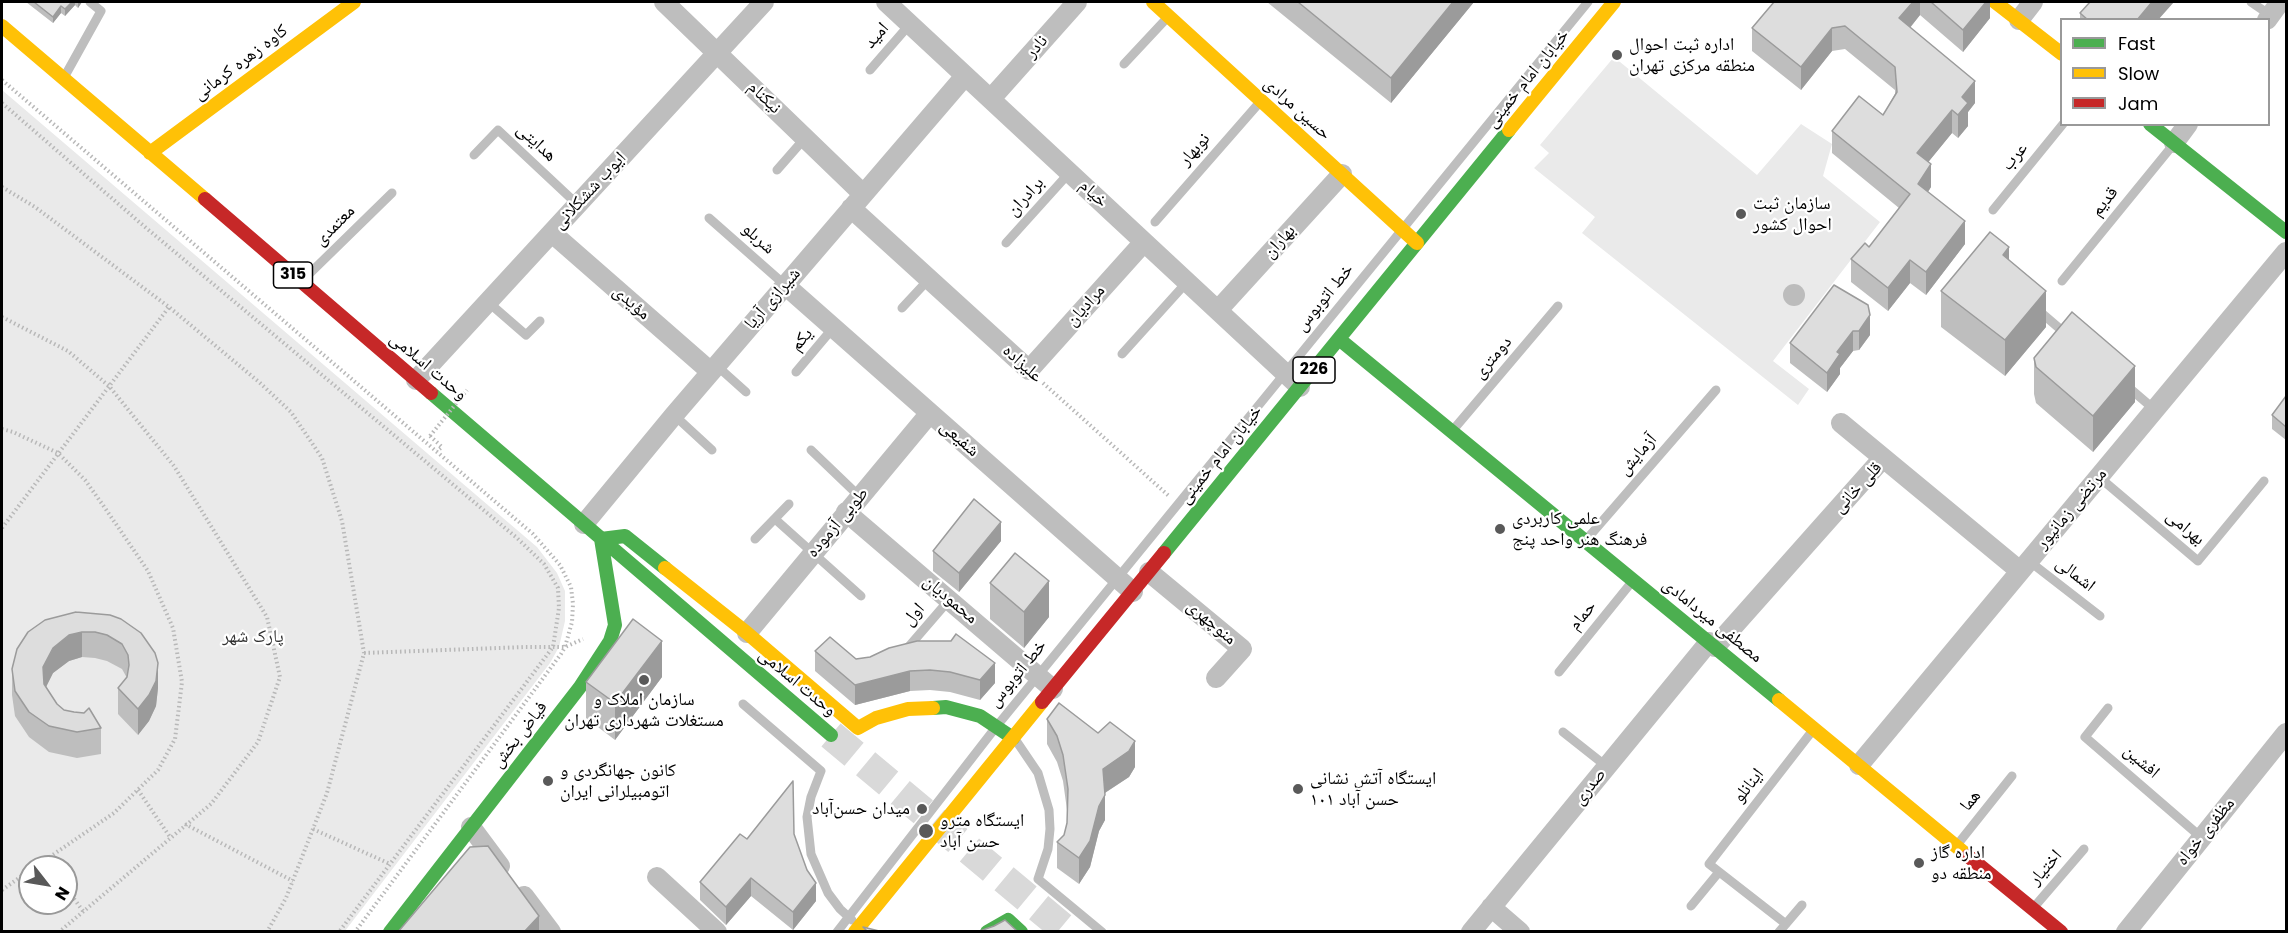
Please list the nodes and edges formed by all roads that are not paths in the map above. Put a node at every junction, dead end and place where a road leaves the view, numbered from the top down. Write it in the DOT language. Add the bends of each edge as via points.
graph roads {
  1 [pos="90,2"];
  2 [pos="354,2"];
  3 [pos="664,2"];
  4 [pos="764,2"];
  5 [pos="1077,2"];
  6 [pos="1153,2"];
  7 [pos="1588,2"];
  8 [pos="1614,2"];
  9 [pos="1995,2"];
  10 [pos="2033,2"];
  11 [pos="2251,2"];
  12 [pos="894,4"];
  13 [pos="2272,12"];
  14 [pos="1169,16"];
  15 [pos="2019,20"];
  16 [pos="910,24"];
  17 [pos="2,26"];
  18 [pos="717,53"];
  19 [pos="2060,53"];
  20 [pos="1124,64"];
  21 [pos="870,70"];
  22 [pos="965,76"];
  23 [pos="63,79"];
  24 [pos="996,93"];
  25 [pos="1261,101"];
  26 [pos="2061,126"];
  27 [pos="2153,126"];
  28 [pos="2187,126"];
  29 [pos="805,138"];
  30 [pos="2174,143"];
  31 [pos="150,153"];
  32 [pos="474,155"];
  33 [pos="777,170"];
  34 [pos="1070,172"];
  35 [pos="1342,174"];
  36 [pos="392,193"];
  37 [pos="857,201"];
  38 [pos="578,205"];
  39 [pos="1993,210"];
  40 [pos="709,218"];
  41 [pos="1155,222"];
  42 [pos="1402,229"];
  43 [pos="2286,232"];
  44 [pos="552,233"];
  45 [pos="1144,242"];
  46 [pos="1006,243"];
  47 [pos="1417,243"];
  48 [pos="2286,252"];
  49 [pos="929,279"];
  50 [pos="2062,281"];
  51 [pos="301,282"];
  52 [pos="1188,282"];
  53 [pos="785,285"];
  54 [pos="2026,301"];
  55 [pos="488,302"];
  56 [pos="1558,306"];
  57 [pos="902,308"];
  58 [pos="1218,310"];
  59 [pos="540,321"];
  60 [pos="833,328"];
  61 [pos="1339,339"];
  62 [pos="2078,344"];
  63 [pos="1122,354"];
  64 [pos="714,369"];
  65 [pos="1029,370"];
  66 [pos="796,372"];
  67 [pos="1285,373"];
  68 [pos="416,380"];
  69 [pos="2121,381"];
  70 [pos="1300,387"];
  71 [pos="1716,390"];
  72 [pos="746,392"];
  73 [pos="2155,410"];
  74 [pos="930,413"];
  75 [pos="674,415"];
  76 [pos="1841,423"];
  77 [pos="1452,431"];
  78 [pos="712,450"];
  79 [pos="811,450"];
  80 [pos="1883,458"];
  81 [pos="2099,477"];
  82 [pos="2264,481"];
  83 [pos="860,496"];
  84 [pos="789,504"];
  85 [pos="846,512"];
  86 [pos="775,519"];
  87 [pos="584,524"];
  88 [pos="601,539"];
  89 [pos="755,539"];
  90 [pos="1586,541"];
  91 [pos="812,553"];
  92 [pos="2025,566"];
  93 [pos="1149,572"];
  94 [pos="1117,578"];
  95 [pos="1634,580"];
  96 [pos="1132,592"];
  97 [pos="861,596"];
  98 [pos="949,600"];
  99 [pos="2100,616"];
  100 [pos="747,633"];
  101 [pos="1712,645"];
  102 [pos="905,651"];
  103 [pos="1559,672"];
  104 [pos="1038,676"];
  105 [pos="1216,678"];
  106 [pos="1053,689"];
  107 [pos="743,704"];
  108 [pos="2108,708"];
  109 [pos="996,726"];
  110 [pos="1814,728"];
  111 [pos="1563,732"];
  112 [pos="2286,733"];
  113 [pos="831,735"];
  114 [pos="1013,738"];
  115 [pos="1859,765"];
  116 [pos="1606,766"];
  117 [pos="2012,776"];
  118 [pos="471,827"];
  119 [pos="2202,837"];
  120 [pos="1957,846"];
  121 [pos="2084,849"];
  122 [pos="1719,872"];
  123 [pos="657,877"];
  124 [pos="1802,904"];
  125 [pos="1691,906"];
  126 [pos="1491,907"];
  127 [pos="2038,912"];
  128 [pos="1783,928"];
  129 [pos="861,930"];
  130 [pos="390,932"];
  131 [pos="551,932"];
  132 [pos="717,932"];
  133 [pos="837,932"];
  134 [pos="987,932"];
  135 [pos="1021,932"];
  136 [pos="1102,932"];
  137 [pos="1471,932"];
  138 [pos="1520,932"];
  139 [pos="2031,932"];
  140 [pos="2061,932"];
  141 [pos="2126,932"];
  1 -- 23 [label="lane" via="101,11"];
  2 -- 31 [label="main road, کاوه زهره کرمانی"];
  3 -- 18 [label="street, نیکنام"];
  4 -- 18 [label="street, ایوب ششکلانی"];
  5 -- 24 [label="street, نادر"];
  6 -- 14 [label="main road, حسین مرادی"];
  7 -- 42 [label="lane, خط اتوبوس"];
  8 -- 47 [label="main road, خیابان امام خمینی / 226"];
  9 -- 15 [label="main road"];
  10 -- 15 [label="street"];
  11 -- 13 [label="lane"];
  12 -- 16 [label="street, خیام"];
  14 -- 20 [label="lane"];
  14 -- 25 [label="main road, حسین مرادی"];
  15 -- 19 [label="main road"];
  16 -- 21 [label="lane, امید"];
  16 -- 22 [label="street, خیام"];
  17 -- 23 [label="main road, وحدت اسلامی / 315"];
  18 -- 29 [label="street, نیکنام"];
  18 -- 38 [label="street, ایوب ششکلانی"];
  22 -- 34 [label="street, خیام"];
  22 -- 37 [label="street, شیرازی آریا"];
  23 -- 31 [label="main road, وحدت اسلامی / 315"];
  25 -- 35 [label="main road, حسین مرادی"];
  25 -- 41 [label="lane, نوبهار"];
  26 -- 39 [label="lane, عرب"];
  27 -- 30 [label="main road"];
  28 -- 30 [label="street"];
  29 -- 33 [label="lane"];
  29 -- 37 [label="street, نیکنام"];
  30 -- 43 [label="main road"];
  30 -- 50 [label="lane, قدیم"];
  31 -- 51 [label="main road, وحدت اسلامی / 315"];
  32 -- 38 [label="lane, هدایتی" via="498,130"];
  34 -- 45 [label="street, خیام"];
  34 -- 46 [label="lane, برادران"];
  35 -- 42 [label="main road, حسین مرادی"];
  35 -- 58 [label="street, بهاران"];
  36 -- 51 [label="lane, معتمدی"];
  37 -- 49 [label="street, علیزاده"];
  37 -- 53 [label="street, شیرازی آریا"];
  38 -- 44 [label="street, ایوب ششکلانی"];
  40 -- 53 [label="lane, شربلو"];
  42 -- 47 [label="main road, حسین مرادی"];
  42 -- 67 [label="lane, خط اتوبوس"];
  44 -- 55 [label="street, ایوب ششکلانی"];
  44 -- 64 [label="street, مؤیدی"];
  45 -- 52 [label="street, خیام"];
  45 -- 65 [label="street, مرادیان"];
  47 -- 61 [label="main road, خیابان امام خمینی / 226"];
  48 -- 73 [label="street, مرتضی زمانپور"];
  49 -- 57 [label="lane"];
  49 -- 65 [label="street, علیزاده"];
  51 -- 68 [label="main road, وحدت اسلامی / 315"];
  52 -- 58 [label="street, خیام"];
  52 -- 63 [label="lane"];
  53 -- 60 [label="street, شفیعی"];
  53 -- 64 [label="street, شیرازی آریا"];
  54 -- 62 [label="lane"];
  55 -- 59 [label="lane" via="526,335"];
  55 -- 68 [label="street, ایوب ششکلانی"];
  56 -- 77 [label="lane, دومتری"];
  58 -- 67 [label="street, خیام"];
  60 -- 66 [label="lane, یکم"];
  60 -- 74 [label="street, شفیعی"];
  61 -- 70 [label="main road, خیابان امام خمینی / 226"];
  61 -- 77 [label="main road, مصطفی میردامادی"];
  64 -- 72 [label="lane"];
  64 -- 75 [label="street, شیرازی آریا"];
  67 -- 70 [label="street, خیام"];
  67 -- 94 [label="lane, خط اتوبوس"];
  68 -- 87 [label="main road, وحدت اسلامی / 315"];
  69 -- 73 [label="lane"];
  70 -- 93 [label="main road, خیابان امام خمینی / 226"];
  71 -- 90 [label="lane, آزمایش"];
  73 -- 81 [label="street, مرتضی زمانپور"];
  74 -- 83 [label="street, طوبی آزموده"];
  74 -- 94 [label="street, شفیعی"];
  75 -- 78 [label="lane"];
  75 -- 87 [label="street, شیرازی آریا"];
  76 -- 80 [label="street"];
  77 -- 90 [label="main road, مصطفی میردامادی"];
  79 -- 83 [label="lane"];
  80 -- 92 [label="street, قلی خانی"];
  80 -- 101 [label="street, قلی خانی"];
  81 -- 82 [label="lane, بهرامی" via="2198,561"];
  81 -- 92 [label="street, مرتضی زمانپور"];
  83 -- 85 [label="street, طوبی آزموده"];
  84 -- 86 [label="lane"];
  85 -- 91 [label="street, طوبی آزموده"];
  85 -- 98 [label="street, محمودیان"];
  86 -- 89 [label="lane"];
  86 -- 91 [label="lane"];
  87 -- 88 [label="main road, وحدت اسلامی / 315"];
  88 -- 100 [label="main road" via="626,536"];
  88 -- 113 [label="main road, وحدت اسلامی"];
  88 -- 118 [label="main road, فیاض بخش" via="615,625 610,641 580,687"];
  90 -- 95 [label="main road, مصطفی میردامادی"];
  91 -- 97 [label="lane"];
  91 -- 100 [label="street, طوبی آزموده"];
  92 -- 99 [label="lane, اشمالی"];
  92 -- 115 [label="street, مرتضی زمانپور"];
  93 -- 96 [label="main road, خیابان امام خمینی / 226"];
  93 -- 105 [label="street, منوچهری" via="1242,649"];
  94 -- 96 [label="street, شفیعی"];
  94 -- 104 [label="lane, خط اتوبوس"];
  95 -- 101 [label="main road, مصطفی میردامادی"];
  95 -- 103 [label="lane, حمام"];
  96 -- 106 [label="main road, خیابان امام خمینی / 226"];
  98 -- 102 [label="lane, اول"];
  98 -- 104 [label="street, محمودیان"];
  100 -- 109 [label="main road" via="858,728 908,709 946,707 980,716"];
  101 -- 110 [label="main road, مصطفی میردامادی"];
  101 -- 116 [label="street, صدری"];
  104 -- 106 [label="street, محمودیان"];
  104 -- 109 [label="lane, خط اتوبوس"];
  106 -- 114 [label="main road, خیابان امام خمینی / 226"];
  107 -- 129 [label="lane" via="821,771 807,817 811,854 828,893"];
  108 -- 119 [label="lane, افشین" via="2085,737"];
  109 -- 114 [label="main road"];
  109 -- 133 [label="lane, خط اتوبوس"];
  110 -- 115 [label="main road, مصطفی میردامادی"];
  110 -- 122 [label="lane, اینانلو" via="1709,864"];
  111 -- 116 [label="lane"];
  112 -- 119 [label="street, مظفری خواه"];
  114 -- 129 [label="main road, خیابان امام خمینی / 226"];
  114 -- 136 [label="lane" via="1038,772 1049,810 1048,849 1038,879"];
  115 -- 120 [label="main road, مصطفی میردامادی"];
  116 -- 126 [label="street, صدری"];
  117 -- 120 [label="lane, هما"];
  118 -- 130 [label="main road, فیاض بخش"];
  118 -- 131 [label="street"];
  119 -- 141 [label="street, مظفری خواه"];
  120 -- 127 [label="main road, مصطفی میردامادی"];
  121 -- 127 [label="lane, اختیار"];
  122 -- 125 [label="lane"];
  122 -- 128 [label="lane"];
  123 -- 132 [label="street"];
  124 -- 128 [label="lane"];
  126 -- 137 [label="street, صدری"];
  126 -- 138 [label="street"];
  127 -- 139 [label="main road"];
  127 -- 140 [label="main road, مصطفی میردامادی"];
  134 -- 135 [label="main road" via="1008,920"];
}
